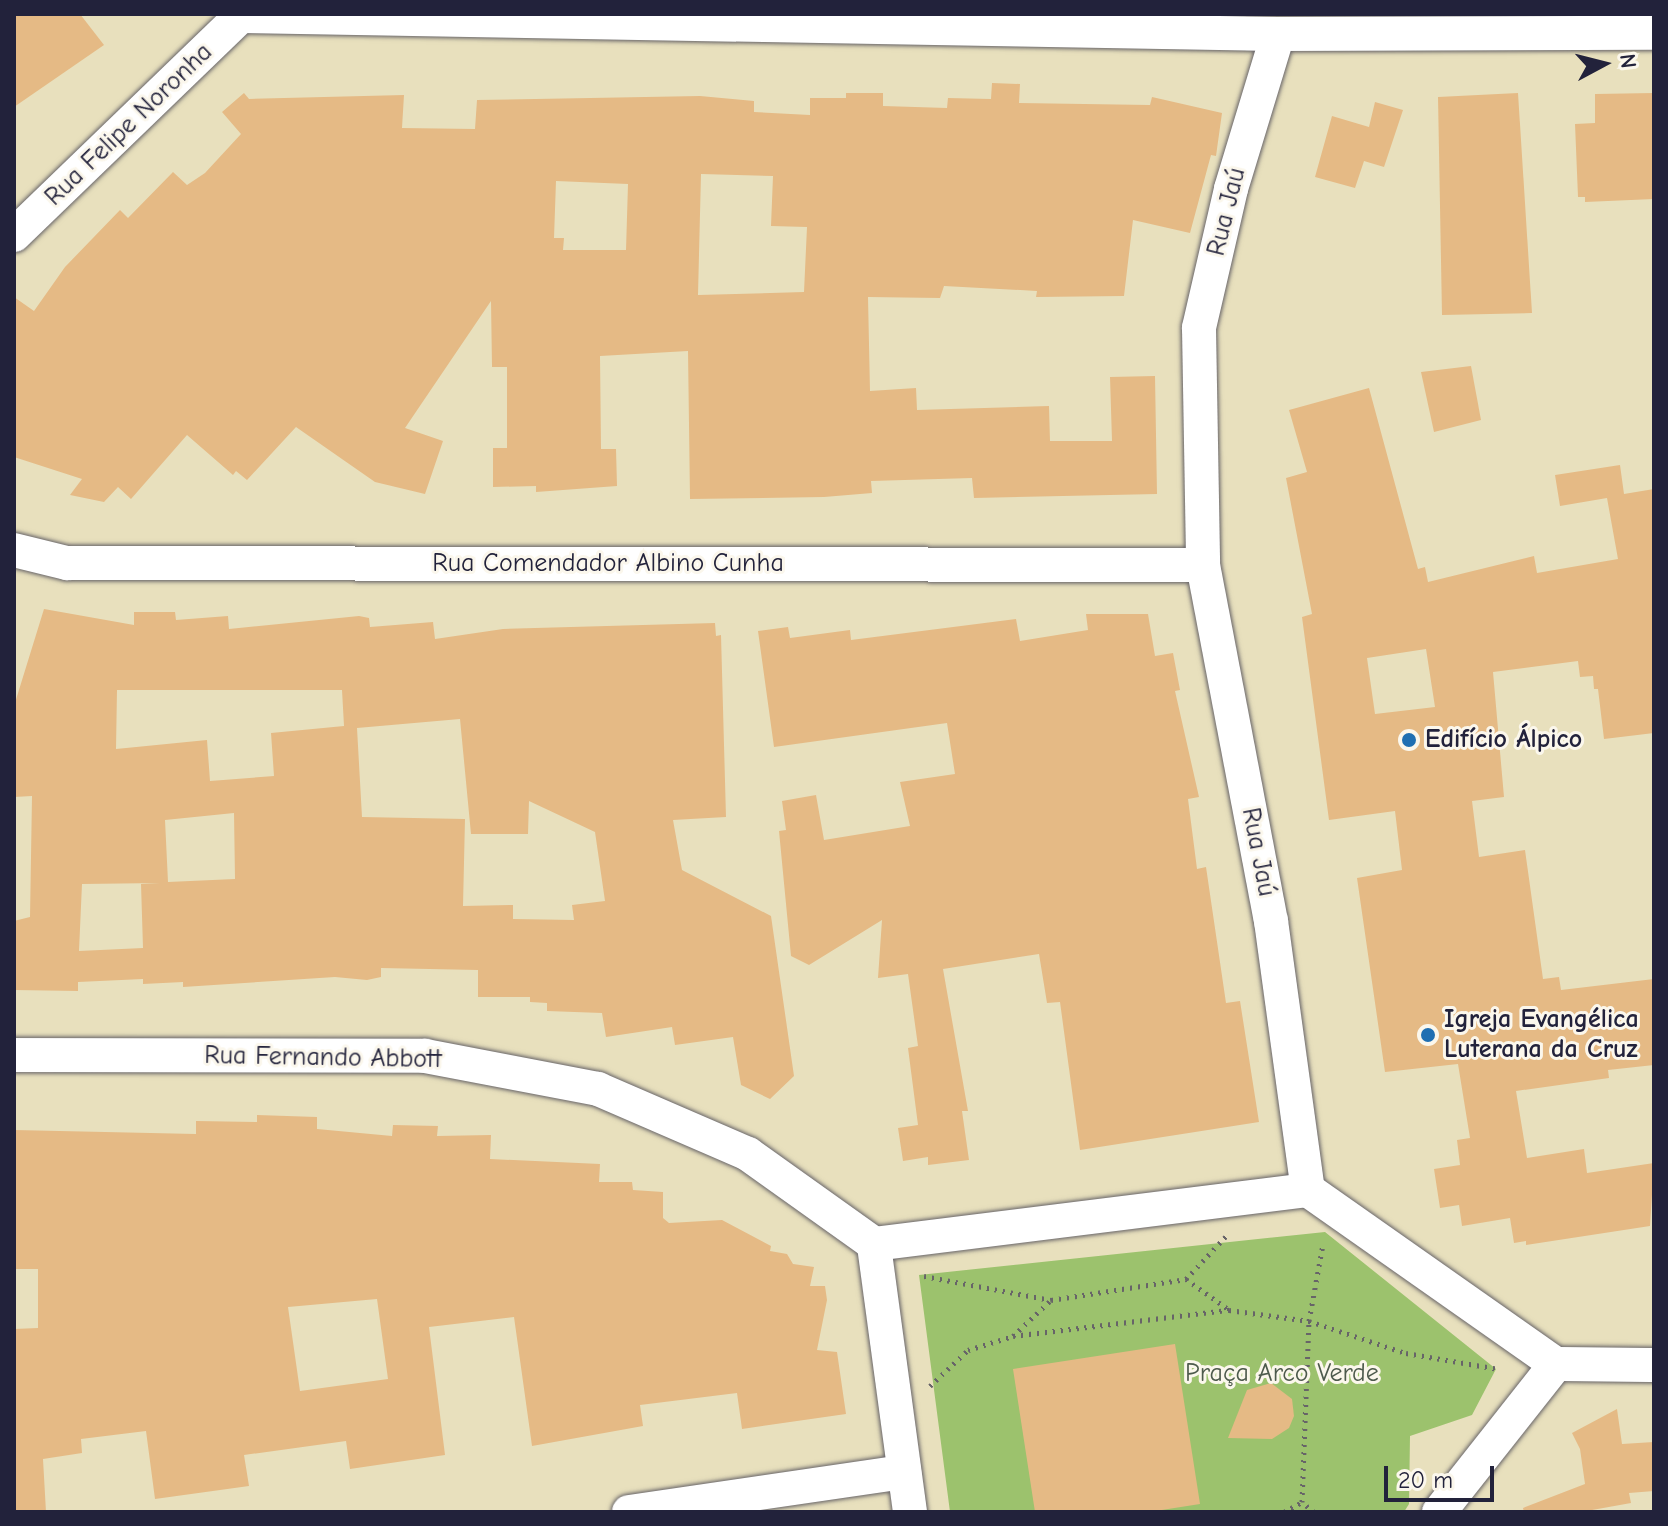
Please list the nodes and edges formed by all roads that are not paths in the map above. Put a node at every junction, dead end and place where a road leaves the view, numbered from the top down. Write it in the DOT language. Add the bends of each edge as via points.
graph roads {
  1 [pos="243,15"];
  2 [pos="1654,33"];
  3 [pos="1278,34"];
  4 [pos="14,235"];
  5 [pos="14,550"];
  6 [pos="1203,565"];
  7 [pos="14,1055"];
  8 [pos="1308,1190"];
  9 [pos="874,1244"];
  10 [pos="1556,1364"];
  11 [pos="1654,1365"];
  12 [pos="904,1472"];
  13 [pos="629,1512"];
  14 [pos="910,1512"];
  15 [pos="1439,1512"];
  1 -- 3 [label="street"];
  1 -- 4 [label="street, Rua Felipe Noronha"];
  2 -- 3 [label="street"];
  3 -- 6 [label="street, Rua Jaú" via="1231,189 1199,328"];
  5 -- 6 [label="street, Rua Comendador Albino Cunha" via="67,563"];
  6 -- 8 [label="street, Rua Jaú" via="1271,921"];
  7 -- 9 [label="street, Rua Fernando Abbott" via="425,1056 598,1089 748,1154"];
  8 -- 9 [label="street"];
  8 -- 10 [label="street"];
  9 -- 12 [label="street"];
  10 -- 11 [label="street"];
  10 -- 15 [label="street"];
  12 -- 13 [label="street"];
  12 -- 14 [label="street"];
}
